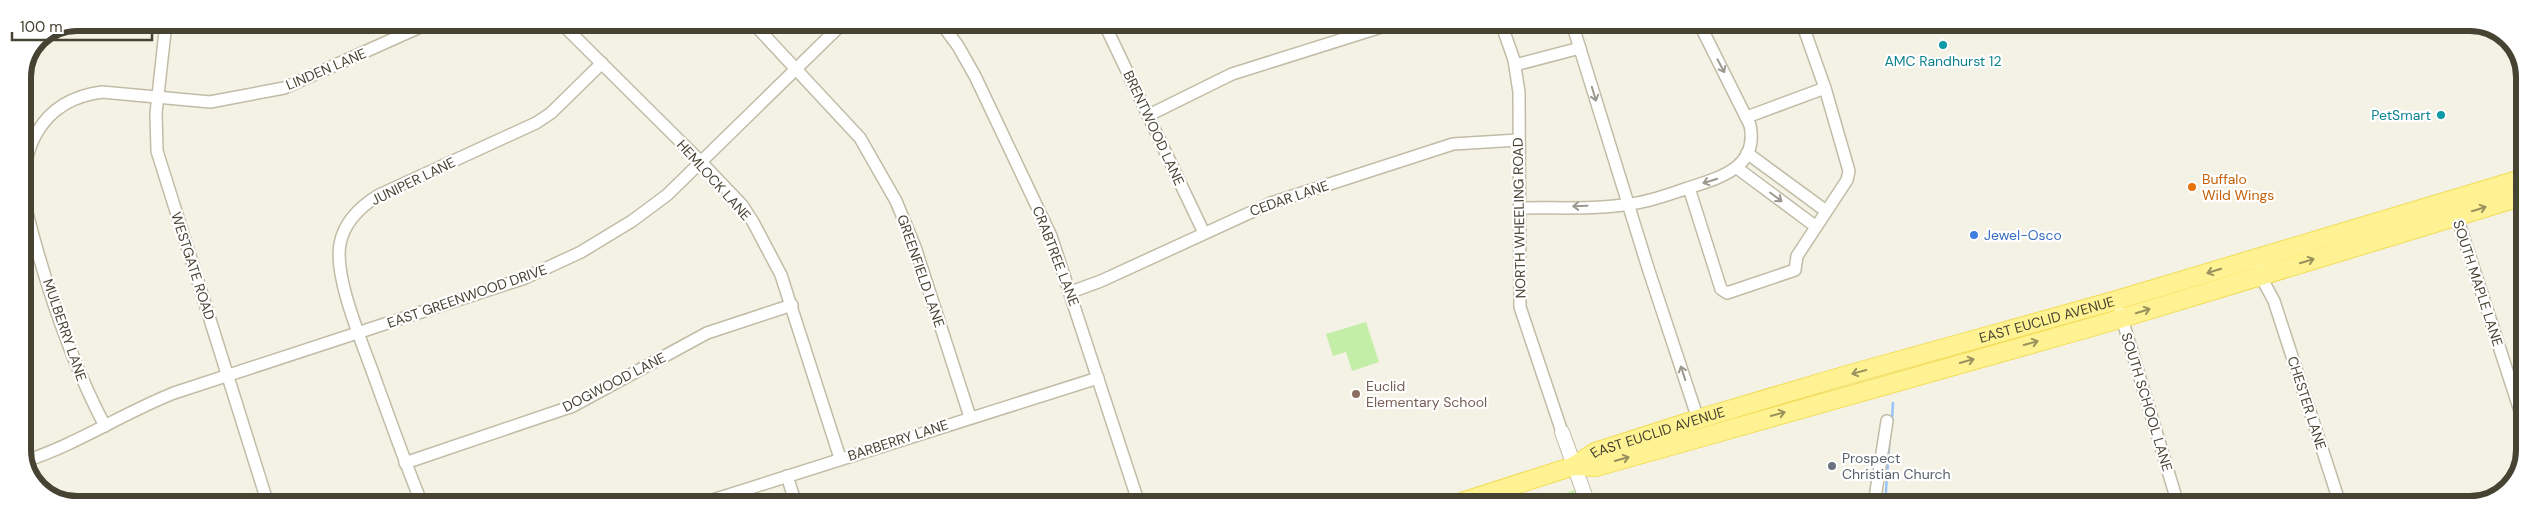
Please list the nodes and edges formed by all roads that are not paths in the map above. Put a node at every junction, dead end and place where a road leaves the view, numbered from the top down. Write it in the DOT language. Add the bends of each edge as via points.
graph roads {
  1 [pos="165,31"];
  2 [pos="411,31"];
  3 [pos="569,31"];
  4 [pos="761,31"];
  5 [pos="835,31"];
  6 [pos="946,31"];
  7 [pos="1108,31"];
  8 [pos="1369,31"];
  9 [pos="1504,31"];
  10 [pos="1575,31"];
  11 [pos="1706,31"];
  12 [pos="1805,31"];
  13 [pos="1580,48"];
  14 [pos="602,63"];
  15 [pos="1515,65"];
  16 [pos="797,68"];
  17 [pos="1825,88"];
  18 [pos="159,98"];
  19 [pos="1149,115"];
  20 [pos="1747,117"];
  21 [pos="1518,140"];
  22 [pos="31,144"];
  23 [pos="1747,153"];
  24 [pos="701,162"];
  25 [pos="1737,168"];
  26 [pos="2516,181"];
  27 [pos="1689,188"];
  28 [pos="2516,197"];
  29 [pos="1629,204"];
  30 [pos="1519,208"];
  31 [pos="2454,208"];
  32 [pos="1826,211"];
  33 [pos="1815,226"];
  34 [pos="31,229"];
  35 [pos="1204,233"];
  36 [pos="2264,268"];
  37 [pos="1071,292"];
  38 [pos="2117,300"];
  39 [pos="792,305"];
  40 [pos="2122,318"];
  41 [pos="359,333"];
  42 [pos="229,375"];
  43 [pos="1098,378"];
  44 [pos="2516,399"];
  45 [pos="970,417"];
  46 [pos="1698,419"];
  47 [pos="1887,421"];
  48 [pos="105,426"];
  49 [pos="1562,432"];
  50 [pos="32,458"];
  51 [pos="840,458"];
  52 [pos="405,463"];
  53 [pos="1574,466"];
  54 [pos="787,476"];
  55 [pos="266,496"];
  56 [pos="419,496"];
  57 [pos="725,496"];
  58 [pos="793,496"];
  59 [pos="1135,496"];
  60 [pos="1480,496"];
  61 [pos="1585,496"];
  62 [pos="1875,496"];
  63 [pos="2176,496"];
  64 [pos="2337,496"];
  1 -- 18 [label="street, WESTGATE ROAD"];
  2 -- 18 [label="street, LINDEN LANE" via="284,88 210,102"];
  3 -- 14 [label="street, HEMLOCK LANE"];
  4 -- 16 [label="street, GREENFIELD LANE"];
  5 -- 16 [label="street, EAST GREENWOOD DRIVE"];
  6 -- 37 [label="street, CRABTREE LANE" via="975,76 1046,224"];
  7 -- 19 [label="street, BRENTWOOD LANE"];
  8 -- 19 [label="street" via="1232,74"];
  9 -- 15 [label="street, NORTH WHEELING ROAD"];
  10 -- 13 [label="street"];
  11 -- 20 [label="street, one-way"];
  12 -- 17 [label="street"];
  13 -- 15 [label="street"];
  13 -- 29 [label="street, one-way"];
  14 -- 24 [label="street, HEMLOCK LANE"];
  14 -- 41 [label="street, JUNIPER LANE" via="551,113 536,123 379,195 356,212 344,231 339,261"];
  15 -- 21 [label="street, NORTH WHEELING ROAD" via="1519,92"];
  16 -- 24 [label="street, EAST GREENWOOD DRIVE"];
  16 -- 45 [label="street, GREENFIELD LANE" via="860,138 896,202 915,247"];
  17 -- 20 [label="street"];
  17 -- 32 [label="street" via="1849,171 1847,180"];
  18 -- 22 [label="street, MULBERRY LANE" via="102,92 84,94 56,108 44,121"];
  18 -- 42 [label="street, WESTGATE ROAD" via="157,151"];
  19 -- 35 [label="street, BRENTWOOD LANE"];
  20 -- 23 [label="street" via="1751,132"];
  21 -- 30 [label="street, NORTH WHEELING ROAD"];
  21 -- 35 [label="street, CEDAR LANE" via="1453,144 1270,203"];
  23 -- 25 [label="street"];
  23 -- 32 [label="street"];
  24 -- 39 [label="street, HEMLOCK LANE" via="742,205 764,240"];
  24 -- 41 [label="street, EAST GREENWOOD DRIVE" via="642,213 565,261 525,278"];
  25 -- 27 [label="street, one-way" via="1720,178"];
  25 -- 33 [label="street, one-way"];
  26 -- 31 [label="main road, EAST EUCLID AVENUE"];
  27 -- 29 [label="street"];
  27 -- 33 [label="street" via="1721,289 1727,293 1795,270 1797,256"];
  31 -- 28 [label="main road, EAST EUCLID AVENUE, one-way"];
  29 -- 30 [label="street, one-way"];
  46 -- 29 [label="street, one-way"];
  30 -- 49 [label="street, NORTH WHEELING ROAD" via="1520,306"];
  31 -- 36 [label="main road, EAST EUCLID AVENUE"];
  31 -- 44 [label="street, SOUTH MAPLE LANE"];
  32 -- 33 [label="street"];
  34 -- 48 [label="street, MULBERRY LANE" via="69,348"];
  35 -- 37 [label="street, CEDAR LANE"];
  36 -- 38 [label="main road, EAST EUCLID AVENUE, one-way"];
  40 -- 36 [label="main road, EAST EUCLID AVENUE, one-way"];
  36 -- 64 [label="street, CHESTER LANE"];
  37 -- 43 [label="street, CRABTREE LANE"];
  38 -- 40 [label="street, SOUTH SCHOOL LANE"];
  38 -- 46 [label="main road, EAST EUCLID AVENUE, one-way"];
  39 -- 51 [label="street, HEMLOCK LANE"];
  39 -- 52 [label="street, DOGWOOD LANE" via="707,333 573,406"];
  53 -- 40 [label="main road, EAST EUCLID AVENUE, one-way" via="1596,467"];
  40 -- 63 [label="street, SOUTH SCHOOL LANE"];
  41 -- 42 [label="street, EAST GREENWOOD DRIVE"];
  41 -- 52 [label="street, JUNIPER LANE"];
  42 -- 48 [label="street, EAST GREENWOOD DRIVE" via="149,403"];
  42 -- 55 [label="street, WESTGATE ROAD"];
  43 -- 45 [label="street, BARBERRY LANE"];
  43 -- 59 [label="street, CRABTREE LANE"];
  45 -- 51 [label="street, BARBERRY LANE"];
  46 -- 53 [label="main road, EAST EUCLID AVENUE" via="1595,452"];
  47 -- 62 [label="street"];
  48 -- 50 [label="street, EAST GREENWOOD DRIVE" via="63,447"];
  49 -- 53 [label="street, NORTH WHEELING ROAD"];
  51 -- 54 [label="street, BARBERRY LANE"];
  52 -- 56 [label="street, JUNIPER LANE"];
  53 -- 60 [label="main road, EAST EUCLID AVENUE"];
  53 -- 61 [label="street, NORTH WHEELING ROAD"];
  54 -- 57 [label="street, BARBERRY LANE"];
  54 -- 58 [label="street"];
}
